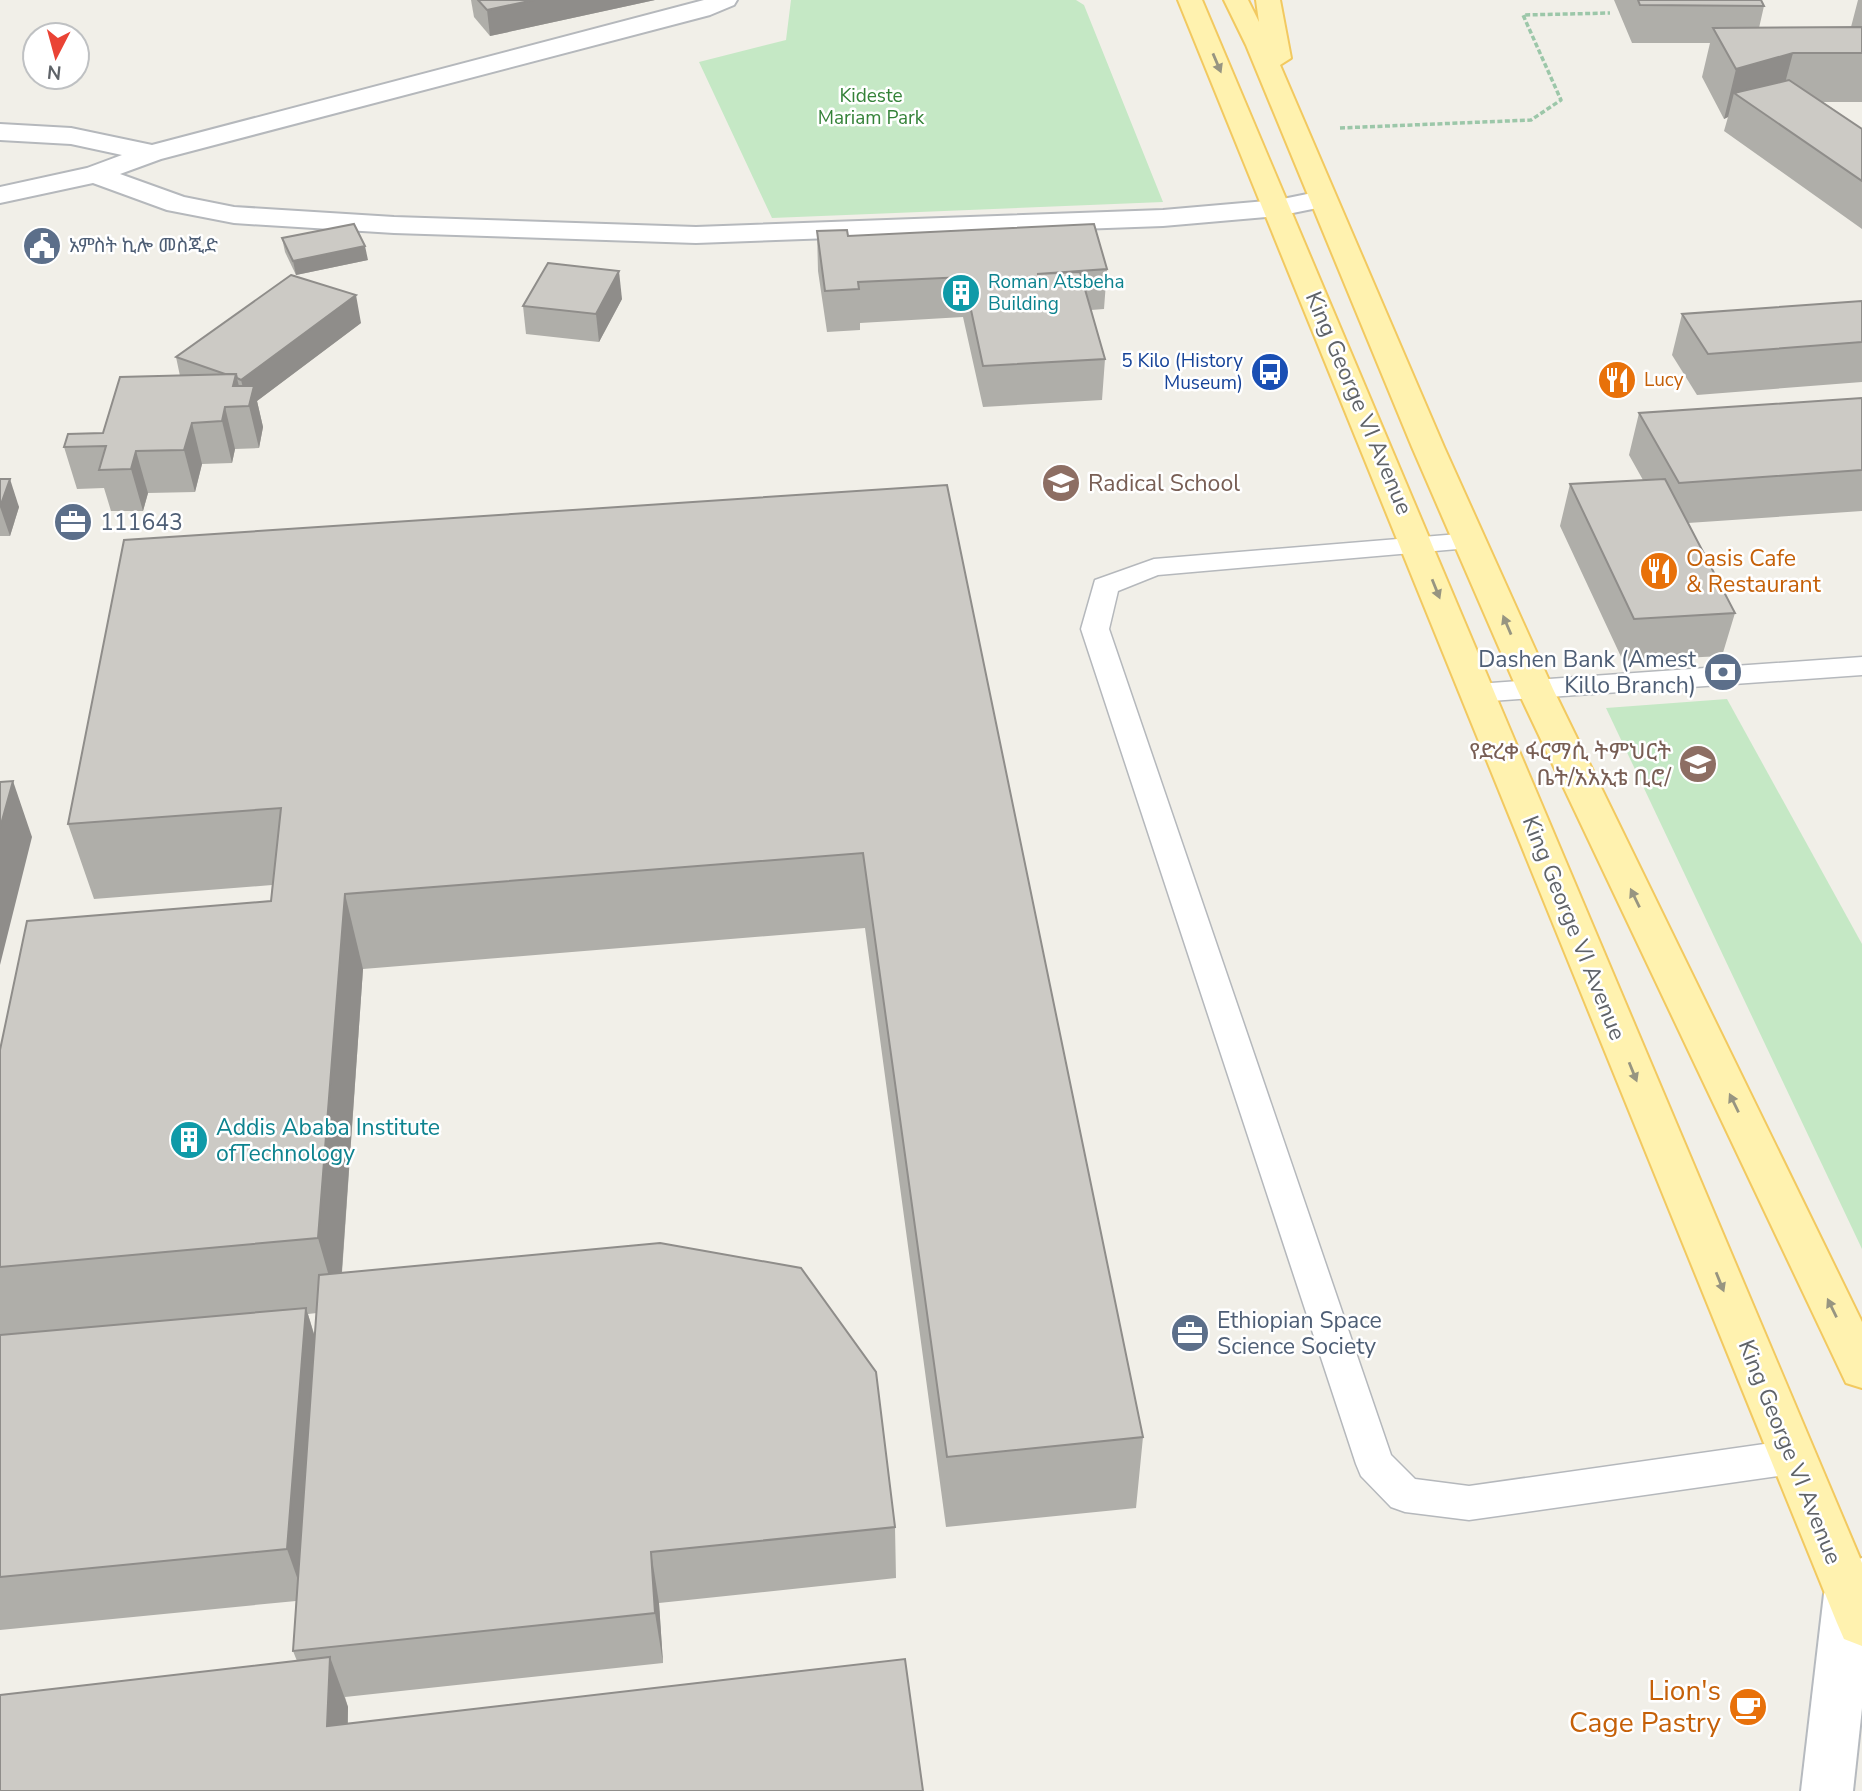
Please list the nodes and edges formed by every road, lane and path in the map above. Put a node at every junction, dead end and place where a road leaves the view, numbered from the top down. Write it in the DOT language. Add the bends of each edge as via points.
graph roads {
  1 [pos="725,0"];
  2 [pos="1190,0"];
  3 [pos="1236,0"];
  4 [pos="1268,0"];
  5 [pos="1609,13"];
  6 [pos="1290,123"];
  7 [pos="0,132"];
  8 [pos="152,153"];
  9 [pos="95,174"];
  10 [pos="0,195"];
  11 [pos="1322,199"];
  12 [pos="1278,208"];
  13 [pos="1471,541"];
  14 [pos="1419,547"];
  15 [pos="1862,666"];
  16 [pos="1535,689"];
  17 [pos="1477,693"];
  18 [pos="1862,1369"];
  19 [pos="1792,1457"];
  20 [pos="1858,1599"];
  21 [pos="1827,1791"];
  1 -- 8 [label="street"];
  2 -- 12 [label="main road, King George VI Avenue, one-way"];
  3 -- 6 [label="main road, King George VI Avenue"];
  4 -- 6 [label="main road"];
  5 -- 6 [label="path" via="1523,15 1561,100 1531,120"];
  6 -- 11 [label="main road, King George VI Avenue"];
  7 -- 8 [label="street" via="71,136"];
  8 -- 9 [label="street"];
  9 -- 10 [label="street"];
  9 -- 12 [label="street" via="177,204 234,215 696,235 970,227"];
  11 -- 12 [label="street"];
  11 -- 13 [label="main road, King George VI Avenue"];
  12 -- 14 [label="main road, King George VI Avenue"];
  13 -- 14 [label="lane"];
  16 -- 13 [label="main road, King George VI Avenue, one-way"];
  14 -- 17 [label="main road, King George VI Avenue, one-way"];
  14 -- 19 [label="lane" via="1154,567 1105,586 1095,629 1375,1464 1405,1495 1469,1503"];
  15 -- 16 [label="lane"];
  16 -- 17 [label="lane"];
  18 -- 16 [label="main road, King George VI Avenue, one-way"];
  17 -- 19 [label="main road, King George VI Avenue, one-way"];
  19 -- 20 [label="main road, King George VI Avenue"];
  20 -- 21 [label="street"];
}
